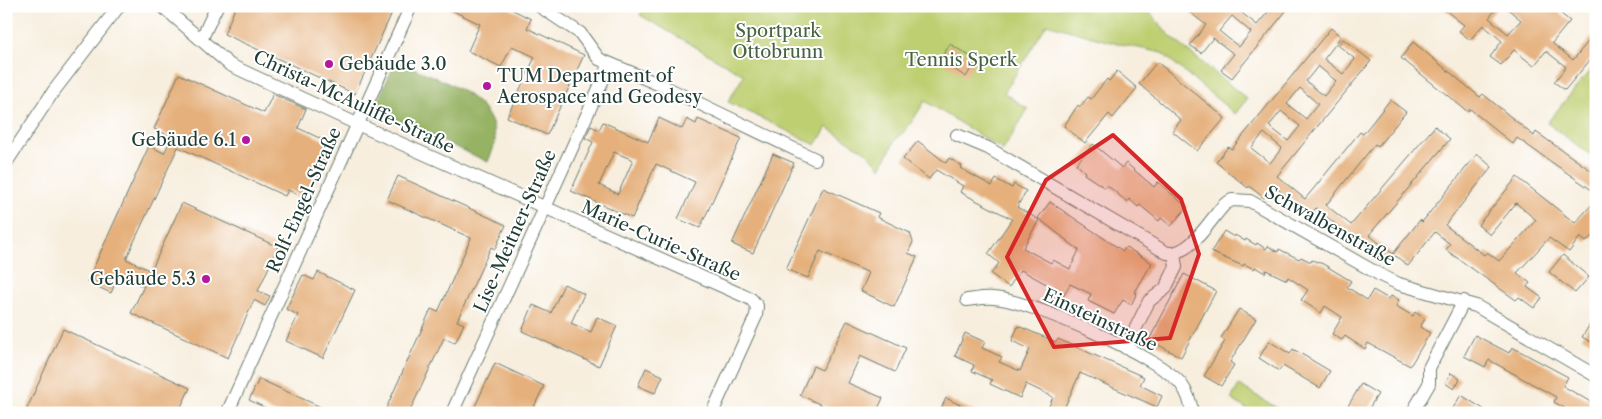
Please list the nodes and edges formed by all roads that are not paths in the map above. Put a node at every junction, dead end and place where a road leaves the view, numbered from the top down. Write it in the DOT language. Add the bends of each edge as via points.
graph roads {
  1 [pos="119,6"];
  2 [pos="162,6"];
  3 [pos="217,6"];
  4 [pos="410,6"];
  5 [pos="539,6"];
  6 [pos="201,40"];
  7 [pos="610,64"];
  8 [pos="357,124"];
  9 [pos="957,135"];
  10 [pos="815,159"];
  11 [pos="6,163"];
  12 [pos="545,208"];
  13 [pos="1174,254"];
  14 [pos="967,300"];
  15 [pos="1464,301"];
  16 [pos="1126,348"];
  17 [pos="1596,376"];
  18 [pos="233,411"];
  19 [pos="452,413"];
  20 [pos="712,413"];
  21 [pos="1192,413"];
  22 [pos="1412,413"];
  1 -- 11 [label="street" via="53,92"];
  2 -- 6 [label="street, Christa-McAuliffe-Straße"];
  3 -- 6 [label="street"];
  4 -- 8 [label="street, Rolf-Engel-Straße"];
  5 -- 7 [label="street" via="580,33 599,59"];
  6 -- 8 [label="street, Christa-McAuliffe-Straße" via="230,65"];
  7 -- 10 [label="street"];
  7 -- 12 [label="street, Lise-Meitner-Straße"];
  8 -- 12 [label="street, Christa-McAuliffe-Straße"];
  8 -- 18 [label="street, Rolf-Engel-Straße"];
  9 -- 13 [label="street" via="988,148 1156,247"];
  12 -- 19 [label="street, Lise-Meitner-Straße"];
  12 -- 20 [label="street, Marie-Curie-Straße" via="751,299 757,306"];
  13 -- 15 [label="street, Schwalbenstraße" via="1186,249 1225,204 1242,199 1382,276 1406,286"];
  13 -- 16 [label="street" via="1176,267 1165,289 1149,301"];
  14 -- 16 [label="street, Einsteinstraße" via="994,298 1025,305"];
  15 -- 17 [label="street, Schwalbenstraße"];
  15 -- 22 [label="street" via="1429,368 1429,384"];
  16 -- 21 [label="street, Einsteinstraße" via="1156,364 1181,384"];
}
